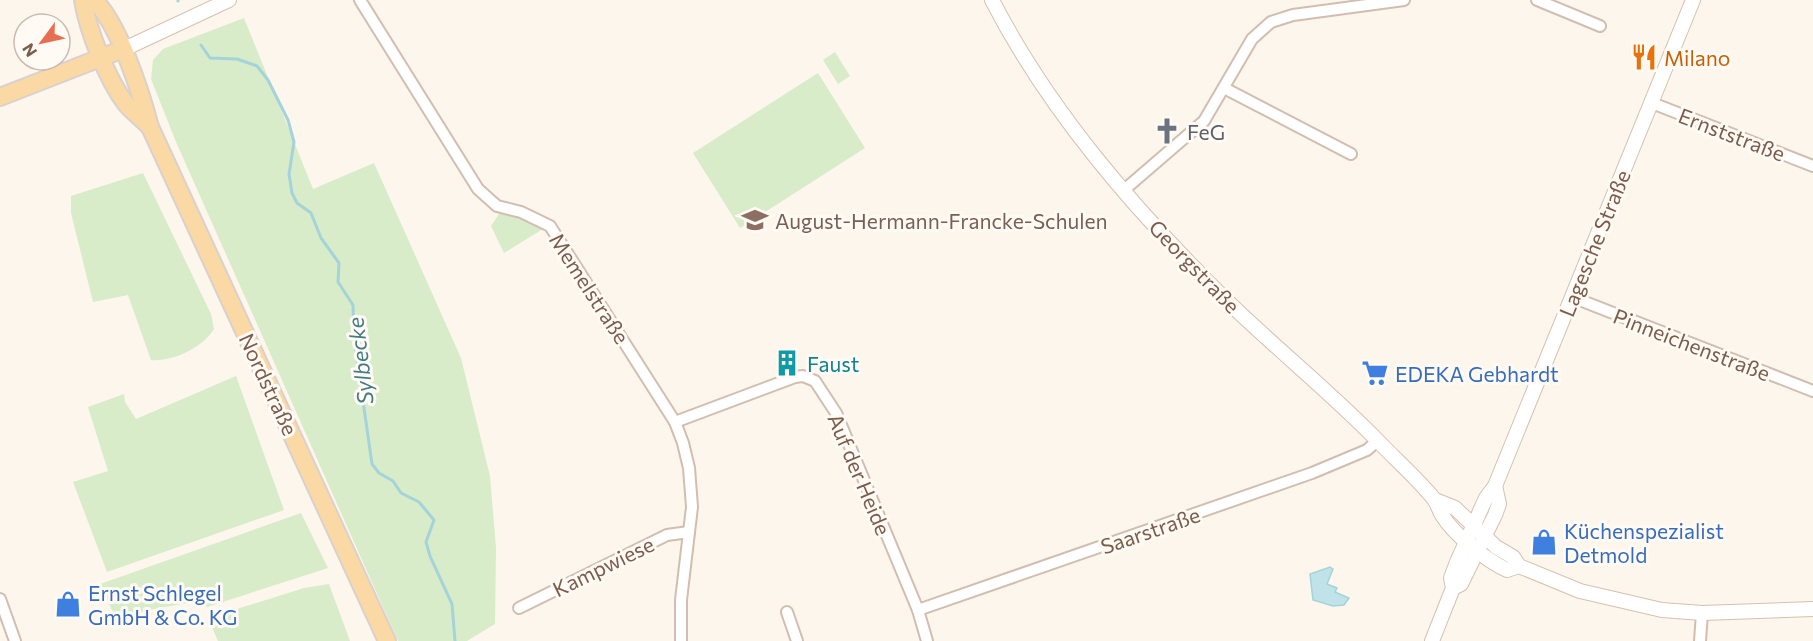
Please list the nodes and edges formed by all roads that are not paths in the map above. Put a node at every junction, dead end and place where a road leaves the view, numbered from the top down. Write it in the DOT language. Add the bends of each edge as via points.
graph roads {
  1 [pos="83,0"];
  2 [pos="229,0"];
  3 [pos="360,0"];
  4 [pos="992,0"];
  5 [pos="1404,0"];
  6 [pos="1537,0"];
  7 [pos="1693,0"];
  8 [pos="97,3"];
  9 [pos="1599,26"];
  10 [pos="122,50"];
  11 [pos="103,58"];
  12 [pos="1224,88"];
  13 [pos="0,97"];
  14 [pos="1652,103"];
  15 [pos="150,127"];
  16 [pos="1351,154"];
  17 [pos="1813,166"];
  18 [pos="1124,190"];
  19 [pos="1572,297"];
  20 [pos="1813,391"];
  21 [pos="675,422"];
  22 [pos="1377,441"];
  23 [pos="1496,486"];
  24 [pos="1435,500"];
  25 [pos="1474,526"];
  26 [pos="688,532"];
  27 [pos="1484,537"];
  28 [pos="1467,540"];
  29 [pos="1477,551"];
  30 [pos="1519,566"];
  31 [pos="1453,588"];
  32 [pos="0,599"];
  33 [pos="519,608"];
  34 [pos="1813,609"];
  35 [pos="918,610"];
  36 [pos="787,612"];
  37 [pos="1702,613"];
  38 [pos="15,641"];
  39 [pos="387,641"];
  40 [pos="681,641"];
  41 [pos="797,641"];
  42 [pos="927,641"];
  43 [pos="1432,641"];
  44 [pos="1700,641"];
  1 -- 11 [label="main road, Nordstraße" via="89,27"];
  2 -- 10 [label="street"];
  3 -- 21 [label="street, Memelstraße" via="478,189 497,206 550,226"];
  4 -- 18 [label="street, Georgstraße" via="1063,113"];
  5 -- 12 [label="street" via="1293,15 1271,22 1251,39"];
  6 -- 9 [label="street"];
  7 -- 14 [label="street, Lagesche Straße"];
  8 -- 10 [label="main road, Nordstraße"];
  10 -- 11 [label="main road"];
  10 -- 15 [label="main road, Nordstraße" via="142,95"];
  11 -- 13 [label="main road"];
  11 -- 15 [label="main road, Nordstraße" via="126,104"];
  12 -- 16 [label="street"];
  12 -- 18 [label="street" via="1204,121"];
  14 -- 17 [label="street, Ernststraße"];
  14 -- 19 [label="street, Lagesche Straße"];
  15 -- 39 [label="main road, Nordstraße"];
  18 -- 22 [label="street, Georgstraße" via="1223,297"];
  19 -- 20 [label="street, Pinneichenstraße"];
  19 -- 23 [label="street, Lagesche Straße"];
  21 -- 26 [label="street, Memelstraße" via="691,484"];
  21 -- 35 [label="street, Auf der Heide" via="795,377 815,381 836,413"];
  22 -- 24 [label="street, Georgstraße"];
  22 -- 35 [label="street, Saarstraße" via="1367,450 1312,473"];
  23 -- 25 [label="street, Lagesche Straße"];
  23 -- 27 [label="street, Lagesche Straße" via="1499,504"];
  24 -- 25 [label="street, Georgstraße" via="1450,504"];
  24 -- 28 [label="street, Georgstraße" via="1442,515"];
  25 -- 27 [label="street, Georgstraße"];
  25 -- 28 [label="street, Lagesche Straße"];
  26 -- 33 [label="street, Kampwiese" via="667,535"];
  26 -- 40 [label="street, Memelstraße"];
  27 -- 29 [label="street, Lagesche Straße"];
  27 -- 30 [label="street, Georgstraße" via="1513,557"];
  28 -- 29 [label="street, Georgstraße"];
  28 -- 31 [label="street, Lagesche Straße" via="1451,578"];
  29 -- 30 [label="street, Georgstraße" via="1507,570"];
  29 -- 31 [label="street, Lagesche Straße" via="1461,584"];
  30 -- 37 [label="street" via="1580,591 1662,610"];
  31 -- 43 [label="street, Lagesche Straße"];
  32 -- 38 [label="street"];
  34 -- 37 [label="street"];
  35 -- 42 [label="street, Auf der Heide"];
  36 -- 41 [label="street"];
  37 -- 44 [label="street"];
}
